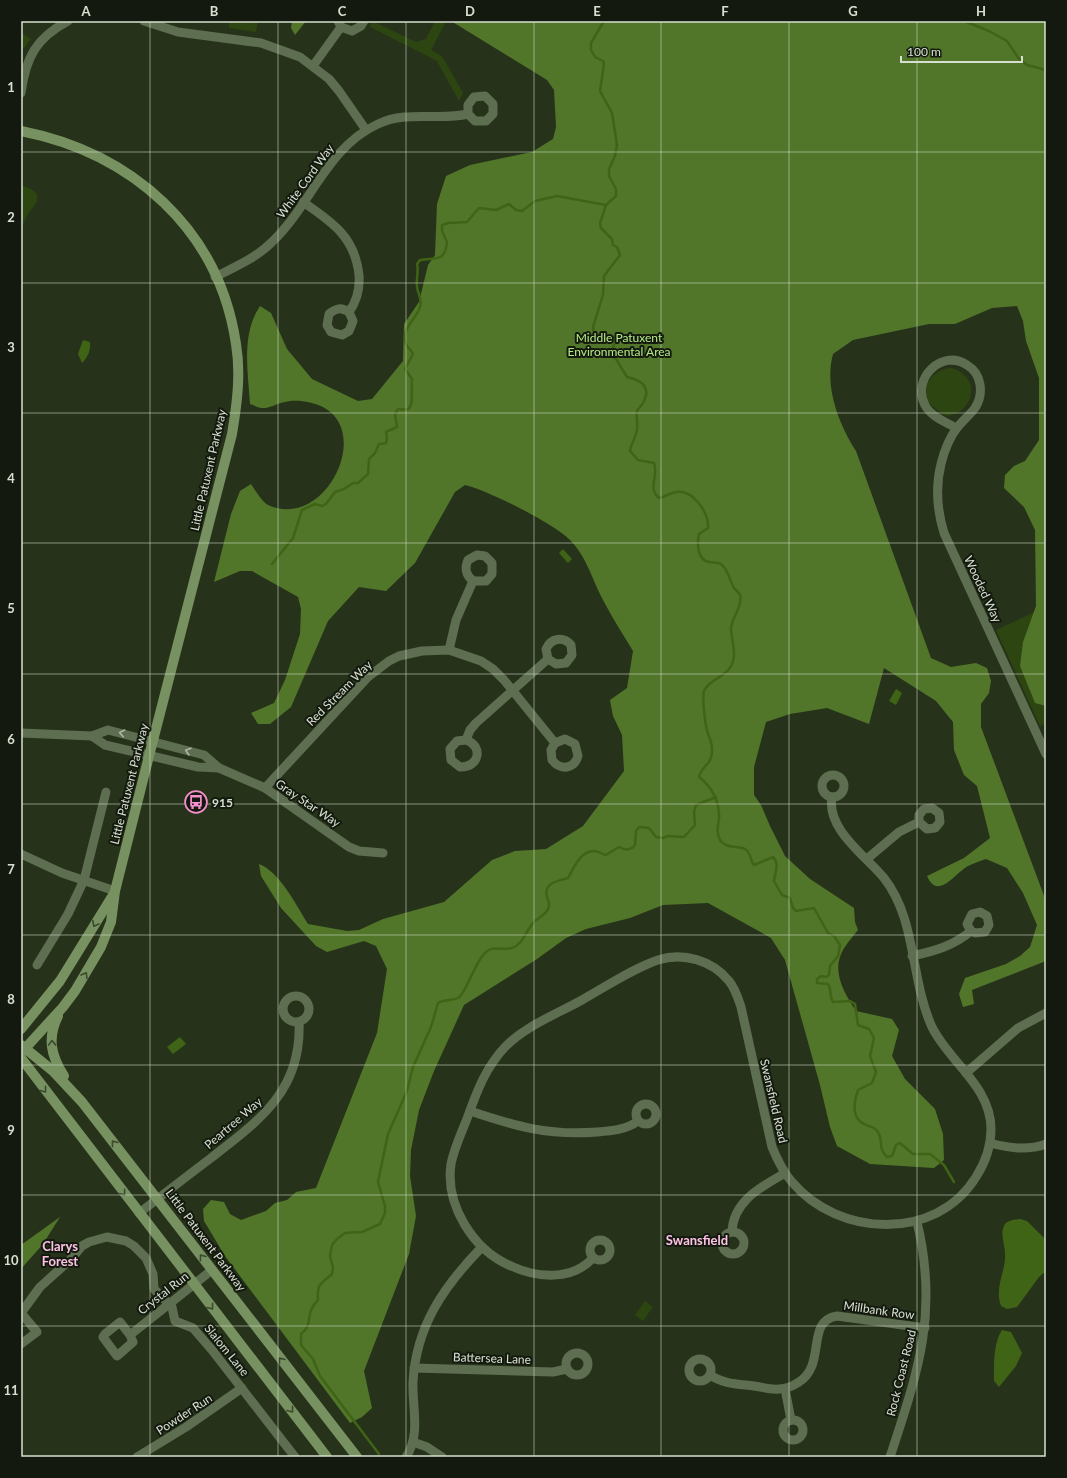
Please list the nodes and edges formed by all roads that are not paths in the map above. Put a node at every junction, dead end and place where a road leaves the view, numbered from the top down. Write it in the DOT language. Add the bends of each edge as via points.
graph roads {
  1 [pos="68,21"];
  2 [pos="144,21"];
  3 [pos="364,21"];
  4 [pos="340,24"];
  5 [pos="313,66"];
  6 [pos="21,93"];
  7 [pos="468,114"];
  8 [pos="366,130"];
  9 [pos="21,131"];
  10 [pos="303,202"];
  11 [pos="215,277"];
  12 [pos="349,312"];
  13 [pos="956,428"];
  14 [pos="473,581"];
  15 [pos="449,650"];
  16 [pos="548,659"];
  17 [pos="513,690"];
  18 [pos="21,734"];
  19 [pos="92,736"];
  20 [pos="153,740"];
  21 [pos="466,740"];
  22 [pos="555,743"];
  23 [pos="1046,754"];
  24 [pos="149,756"];
  25 [pos="219,768"];
  26 [pos="265,788"];
  27 [pos="106,792"];
  28 [pos="832,797"];
  29 [pos="919,822"];
  30 [pos="383,853"];
  31 [pos="21,854"];
  32 [pos="868,858"];
  33 [pos="84,880"];
  34 [pos="115,891"];
  35 [pos="971,931"];
  36 [pos="912,956"];
  37 [pos="37,965"];
  38 [pos="63,1007"];
  39 [pos="1046,1014"];
  40 [pos="299,1022"];
  41 [pos="21,1029"];
  42 [pos="22,1049"];
  43 [pos="21,1058"];
  44 [pos="966,1073"];
  45 [pos="82,1102"];
  46 [pos="470,1111"];
  47 [pos="638,1121"];
  48 [pos="990,1143"];
  49 [pos="1046,1144"];
  50 [pos="784,1173"];
  51 [pos="158,1199"];
  52 [pos="139,1213"];
  53 [pos="917,1222"];
  54 [pos="732,1232"];
  55 [pos="482,1247"];
  56 [pos="593,1258"];
  57 [pos="212,1270"];
  58 [pos="194,1284"];
  59 [pos="169,1303"];
  60 [pos="21,1313"];
  61 [pos="925,1328"];
  62 [pos="130,1335"];
  63 [pos="21,1344"];
  64 [pos="414,1368"];
  65 [pos="567,1369"];
  66 [pos="710,1375"];
  67 [pos="242,1388"];
  68 [pos="784,1389"];
  69 [pos="791,1420"];
  70 [pos="413,1442"];
  71 [pos="137,1457"];
  72 [pos="295,1457"];
  73 [pos="327,1457"];
  74 [pos="356,1457"];
  75 [pos="406,1457"];
  76 [pos="442,1457"];
  77 [pos="890,1457"];
  1 -- 6 [label="street" via="47,34 37,45 26,65"];
  2 -- 5 [label="street" via="178,32 261,43 300,57"];
  3 -- 4 [label="street" via="352,31"];
  4 -- 5 [label="street"];
  5 -- 8 [label="street" via="339,91"];
  7 -- 8 [label="street, White Cord Way" via="450,117 402,117 379,123"];
  8 -- 10 [label="street, White Cord Way" via="332,161"];
  9 -- 11 [label="street, Little Patuxent Parkway" via="45,135 86,150 151,190 182,223 206,257"];
  10 -- 11 [label="street, White Cord Way" via="284,229 261,252"];
  10 -- 12 [label="street" via="349,241 358,264 359,288 357,299"];
  11 -- 20 [label="street, Little Patuxent Parkway" via="224,298 236,345 236,408 225,463"];
  13 -- 13 [label="street, Wooded Way" via="929,410 921,395 922,382 926,374 936,365 947,361 958,361 969,366 980,384 981,392 975,407"];
  13 -- 23 [label="street, Wooded Way" via="945,451 938,477 937,505 940,520"];
  14 -- 15 [label="street" via="456,620"];
  15 -- 17 [label="street, Red Stream Way" via="487,665"];
  15 -- 26 [label="street, Red Stream Way" via="409,654 377,669"];
  16 -- 17 [label="street"];
  17 -- 21 [label="street" via="476,723"];
  17 -- 22 [label="street, Red Stream Way"];
  18 -- 19 [label="street"];
  20 -- 19 [label="street, Gray Star Way, one-way" via="108,730"];
  19 -- 24 [label="street, Gray Star Way" via="104,745"];
  20 -- 24 [label="street, Little Patuxent Parkway"];
  25 -- 20 [label="street, Gray Star Way, one-way" via="204,755"];
  24 -- 25 [label="street, Gray Star Way" via="198,767"];
  24 -- 34 [label="street, Little Patuxent Parkway"];
  25 -- 26 [label="street, Gray Star Way"];
  26 -- 30 [label="street, Gray Star Way" via="349,847 359,851"];
  27 -- 33 [label="street"];
  28 -- 32 [label="street, Swansfield Road" via="832,810 840,828 853,846"];
  29 -- 32 [label="street" via="899,832"];
  31 -- 33 [label="street"];
  32 -- 36 [label="street, Swansfield Road" via="886,880 898,902 907,928"];
  33 -- 34 [label="street"];
  33 -- 37 [label="street" via="68,914"];
  38 -- 34 [label="street, Little Patuxent Parkway, one-way" via="87,972 100,947 111,922"];
  34 -- 41 [label="street, Little Patuxent Parkway, one-way" via="60,982"];
  35 -- 36 [label="street" via="947,947"];
  36 -- 44 [label="street, Swansfield Road" via="922,999 932,1027 945,1049"];
  38 -- 42 [label="street, Little Patuxent Parkway"];
  45 -- 38 [label="street, one-way" via="58,1066 52,1049 53,1026"];
  39 -- 44 [label="street" via="1018,1028"];
  40 -- 51 [label="street, Peartree Way" via="300,1037 291,1074 274,1103 253,1126"];
  42 -- 45 [label="street, Little Patuxent Parkway" via="53,1071"];
  43 -- 52 [label="street, one-way"];
  44 -- 48 [label="street, Swansfield Road" via="976,1084 988,1106"];
  51 -- 45 [label="street, Little Patuxent Parkway, one-way"];
  46 -- 47 [label="street" via="526,1128 561,1133 603,1132 632,1125"];
  46 -- 50 [label="street, Swansfield Road" via="488,1069 506,1046 517,1037 657,960 669,957 690,958 710,965 720,972 735,990 741,1007 767,1129 777,1161"];
  46 -- 55 [label="street, Swansfield Road" via="452,1163 451,1187 453,1200 466,1227"];
  48 -- 49 [label="street" via="1018,1148 1034,1148"];
  48 -- 53 [label="street, Swansfield Road" via="980,1170 965,1193 944,1209"];
  50 -- 53 [label="street, Swansfield Road" via="814,1202 842,1216 875,1224"];
  50 -- 54 [label="street" via="754,1192 739,1207"];
  51 -- 52 [label="street, Peartree Way"];
  57 -- 51 [label="street, Little Patuxent Parkway, one-way"];
  52 -- 58 [label="street"];
  53 -- 61 [label="street, Rock Coast Road" via="928,1286"];
  55 -- 56 [label="street, Swansfield Road" via="509,1265 524,1272 538,1274 553,1275 577,1271"];
  55 -- 64 [label="street" via="455,1275 434,1307 421,1337"];
  57 -- 58 [label="street, Crystal Run"];
  74 -- 57 [label="street, Little Patuxent Parkway, one-way"];
  58 -- 59 [label="street, Crystal Run"];
  58 -- 73 [label="street, one-way"];
  59 -- 60 [label="street, Slalom Lane" via="156,1293 150,1266 140,1252 126,1241 107,1237 82,1246 40,1287"];
  59 -- 62 [label="street, Crystal Run"];
  59 -- 67 [label="street, Slalom Lane" via="175,1321 193,1328"];
  60 -- 63 [label="street, Slalom Lane" via="37,1332"];
  61 -- 68 [label="street, Millbank Row" via="831,1317 825,1320 819,1329 811,1370 800,1381"];
  61 -- 77 [label="street, Rock Coast Road" via="915,1378"];
  64 -- 65 [label="street, Battersea Lane" via="553,1372"];
  64 -- 70 [label="street"];
  66 -- 68 [label="street" via="723,1382"];
  67 -- 71 [label="street, Powder Run" via="205,1415"];
  67 -- 72 [label="street, Slalom Lane"];
  68 -- 69 [label="street"];
  70 -- 75 [label="street"];
  70 -- 76 [label="street"];
}
